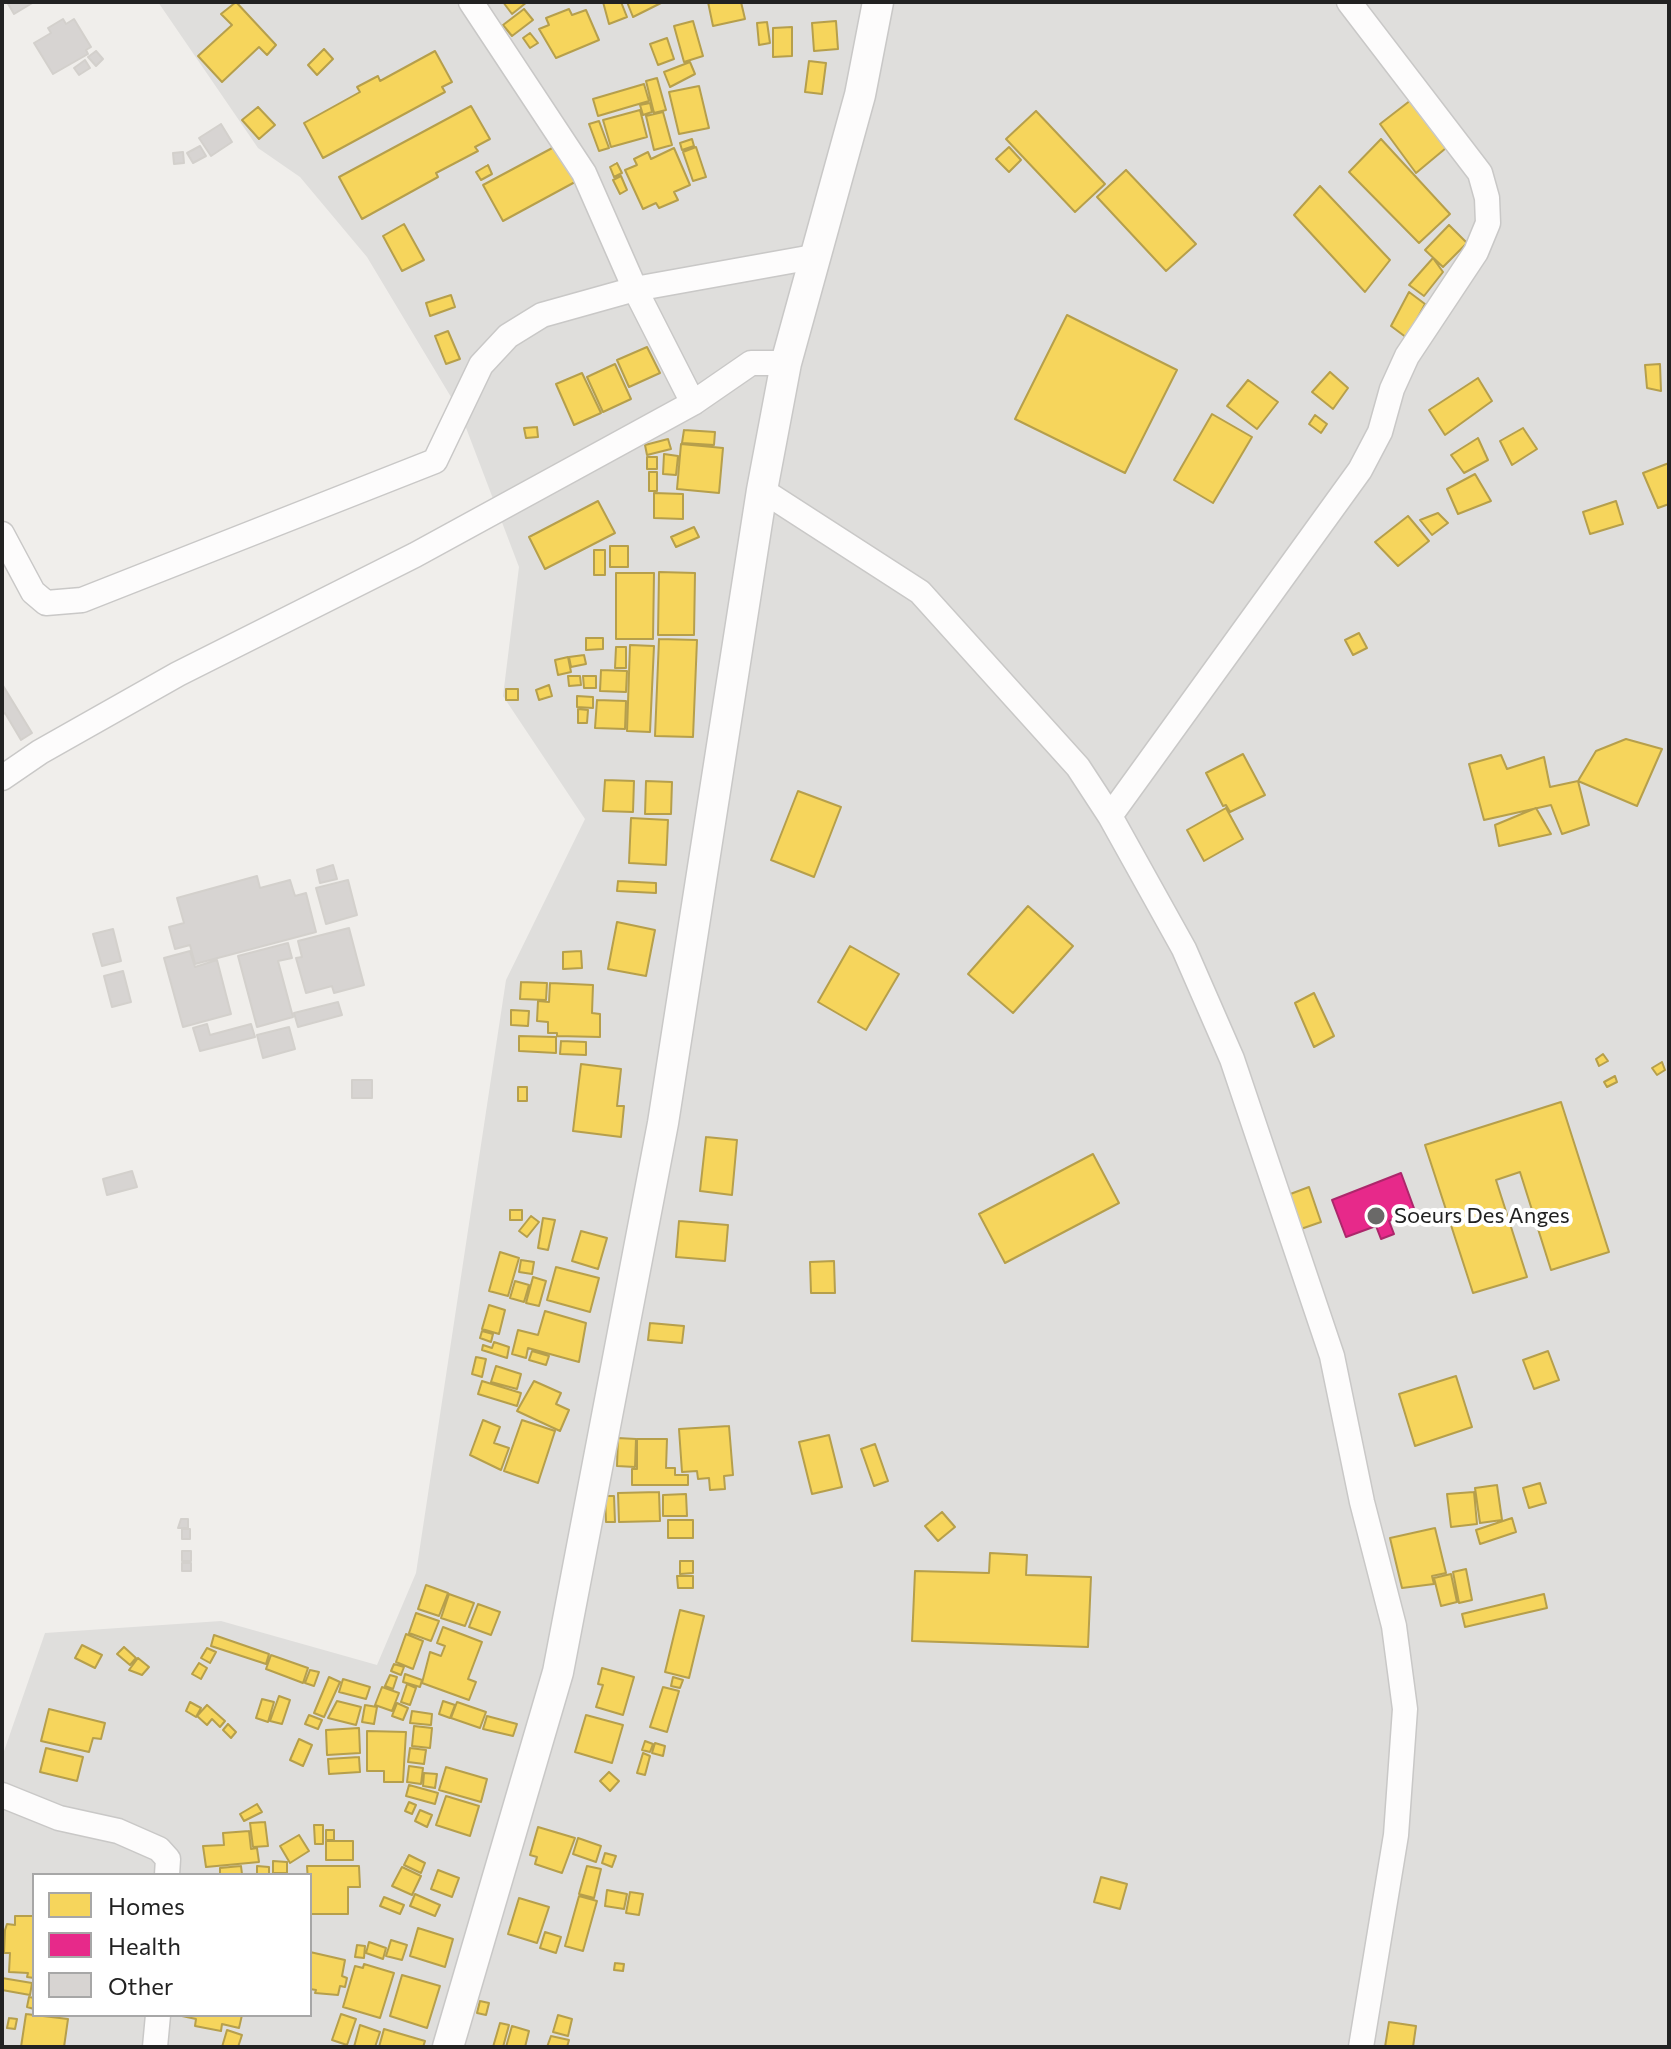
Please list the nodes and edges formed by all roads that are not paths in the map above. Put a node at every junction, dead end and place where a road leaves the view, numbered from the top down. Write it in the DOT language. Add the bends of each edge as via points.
graph roads {
  1 [pos="471,2"];
  2 [pos="878,2"];
  3 [pos="1349,2"];
  4 [pos="813,257"];
  5 [pos="635,289"];
  6 [pos="786,363"];
  7 [pos="693,403"];
  8 [pos="762,490"];
  9 [pos="2,534"];
  10 [pos="2,778"];
  11 [pos="1110,816"];
  12 [pos="2,1795"];
  13 [pos="167,1873"];
  14 [pos="158,2017"];
  15 [pos="155,2047"];
  16 [pos="448,2047"];
  17 [pos="1361,2047"];
  1 -- 5 [label="street" via="584,173"];
  2 -- 4 [label="street" via="860,95"];
  3 -- 11 [label="street" via="1480,173 1488,223 1476,252 1407,356 1380,432 1360,470"];
  4 -- 5 [label="street"];
  4 -- 6 [label="street"];
  5 -- 7 [label="street"];
  5 -- 9 [label="street" via="542,315 508,336 481,365 435,461 82,600 46,603 33,592"];
  6 -- 7 [label="street" via="751,363"];
  6 -- 8 [label="street"];
  7 -- 10 [label="street" via="415,555 178,674"];
  8 -- 11 [label="street" via="920,592 1069,756"];
  8 -- 16 [label="street" via="663,1123 558,1672"];
  11 -- 17 [label="street" via="1184,949 1232,1059 1332,1356 1394,1626 1405,1709 1396,1835"];
  12 -- 13 [label="street" via="159,1849 168,1859"];
  14 -- 15 [label="street"];
}
